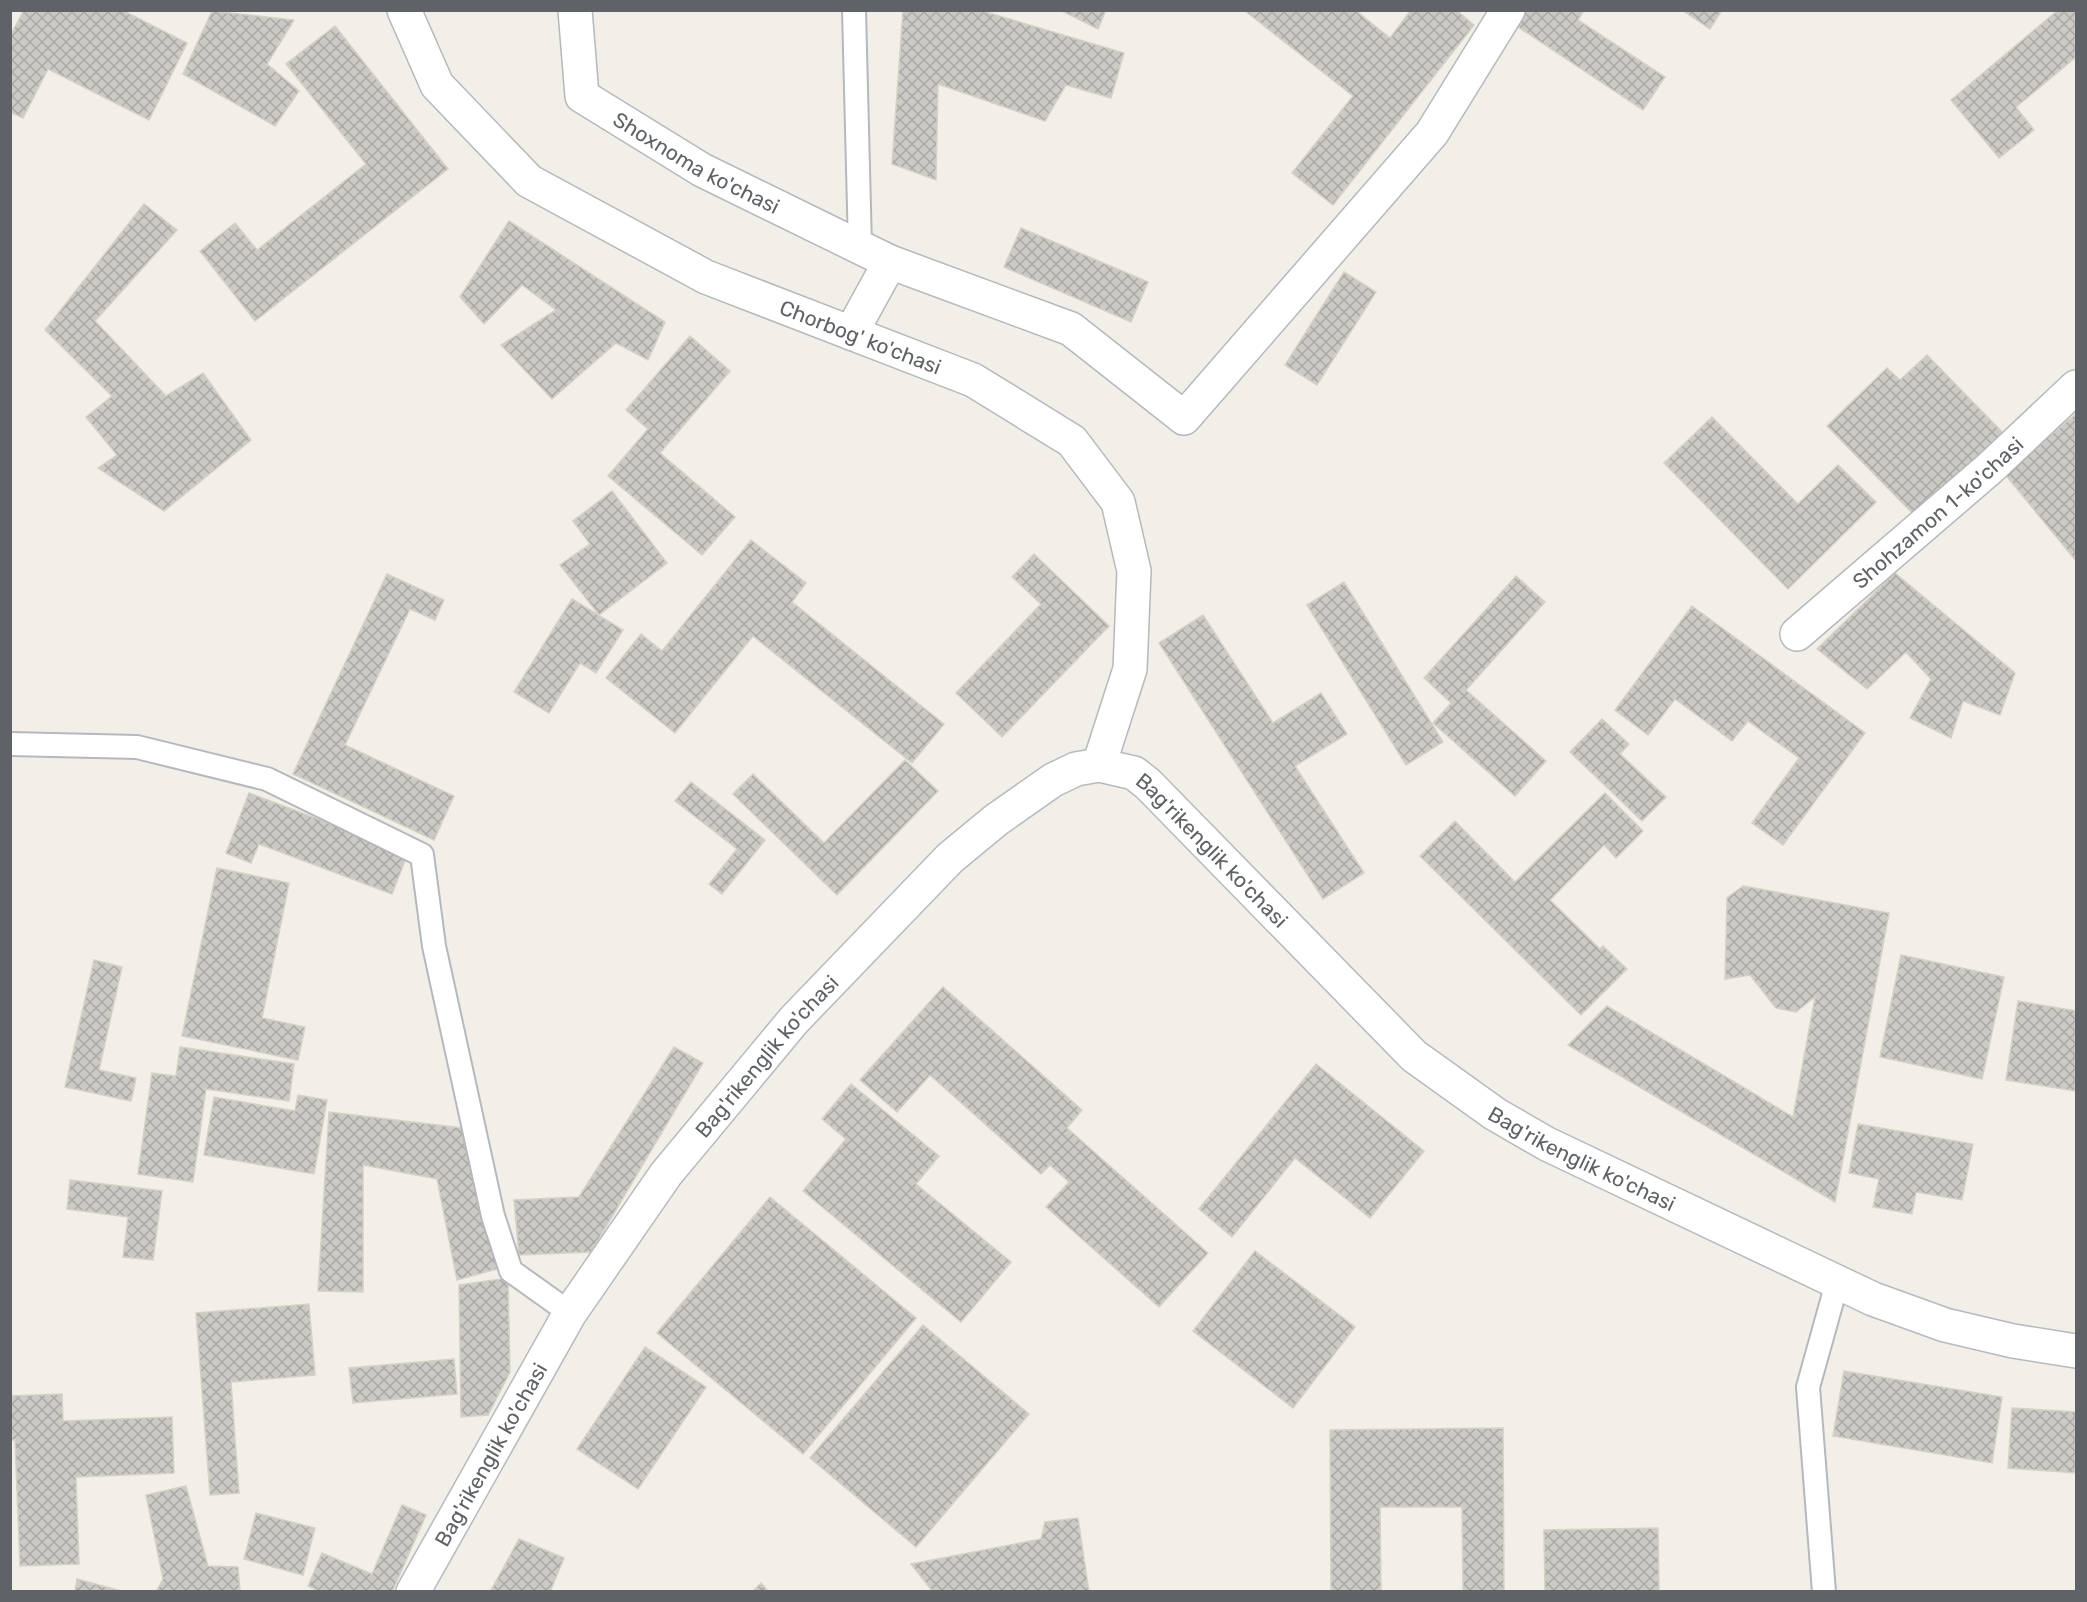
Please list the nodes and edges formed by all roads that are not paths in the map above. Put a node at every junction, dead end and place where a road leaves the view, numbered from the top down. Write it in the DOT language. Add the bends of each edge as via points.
graph roads {
  1 [pos="404,10"];
  2 [pos="575,10"];
  3 [pos="854,10"];
  4 [pos="1508,10"];
  5 [pos="860,247"];
  6 [pos="890,262"];
  7 [pos="851,333"];
  8 [pos="2076,387"];
  9 [pos="1797,634"];
  10 [pos="10,744"];
  11 [pos="1099,765"];
  12 [pos="1837,1283"];
  13 [pos="570,1313"];
  14 [pos="2076,1351"];
  15 [pos="413,1592"];
  16 [pos="1824,1592"];
  1 -- 7 [label="street, Chorbog' ko'chasi" via="437,85 529,182 706,277"];
  2 -- 5 [label="street, Shoxnoma ko'chasi" via="582,96 702,170"];
  3 -- 5 [label="lane"];
  4 -- 6 [label="street, Shoxnoma ko'chasi" via="1432,133 1184,418 1071,329"];
  5 -- 6 [label="street, Shoxnoma ko'chasi"];
  6 -- 7 [label="street"];
  7 -- 11 [label="street, Chorbog' ko'chasi" via="974,380 1072,441 1118,502 1134,571 1130,669"];
  8 -- 9 [label="street, Shohzamon 1-ko'chasi" via="1990,468"];
  10 -- 13 [label="lane" via="137,747 267,779 422,855 434,946 493,1216 511,1271"];
  11 -- 12 [label="street, Bag'rikenglik ko'chasi" via="1134,772 1148,784 1414,1056 1452,1084 1547,1144"];
  11 -- 13 [label="street, Bag'rikenglik ko'chasi" via="1076,769 1053,780 950,858 787,1029 666,1174"];
  12 -- 14 [label="street, Bag'rikenglik ko'chasi" via="1945,1325"];
  12 -- 16 [label="lane" via="1808,1387"];
  13 -- 15 [label="street, Bag'rikenglik ko'chasi"];
}
